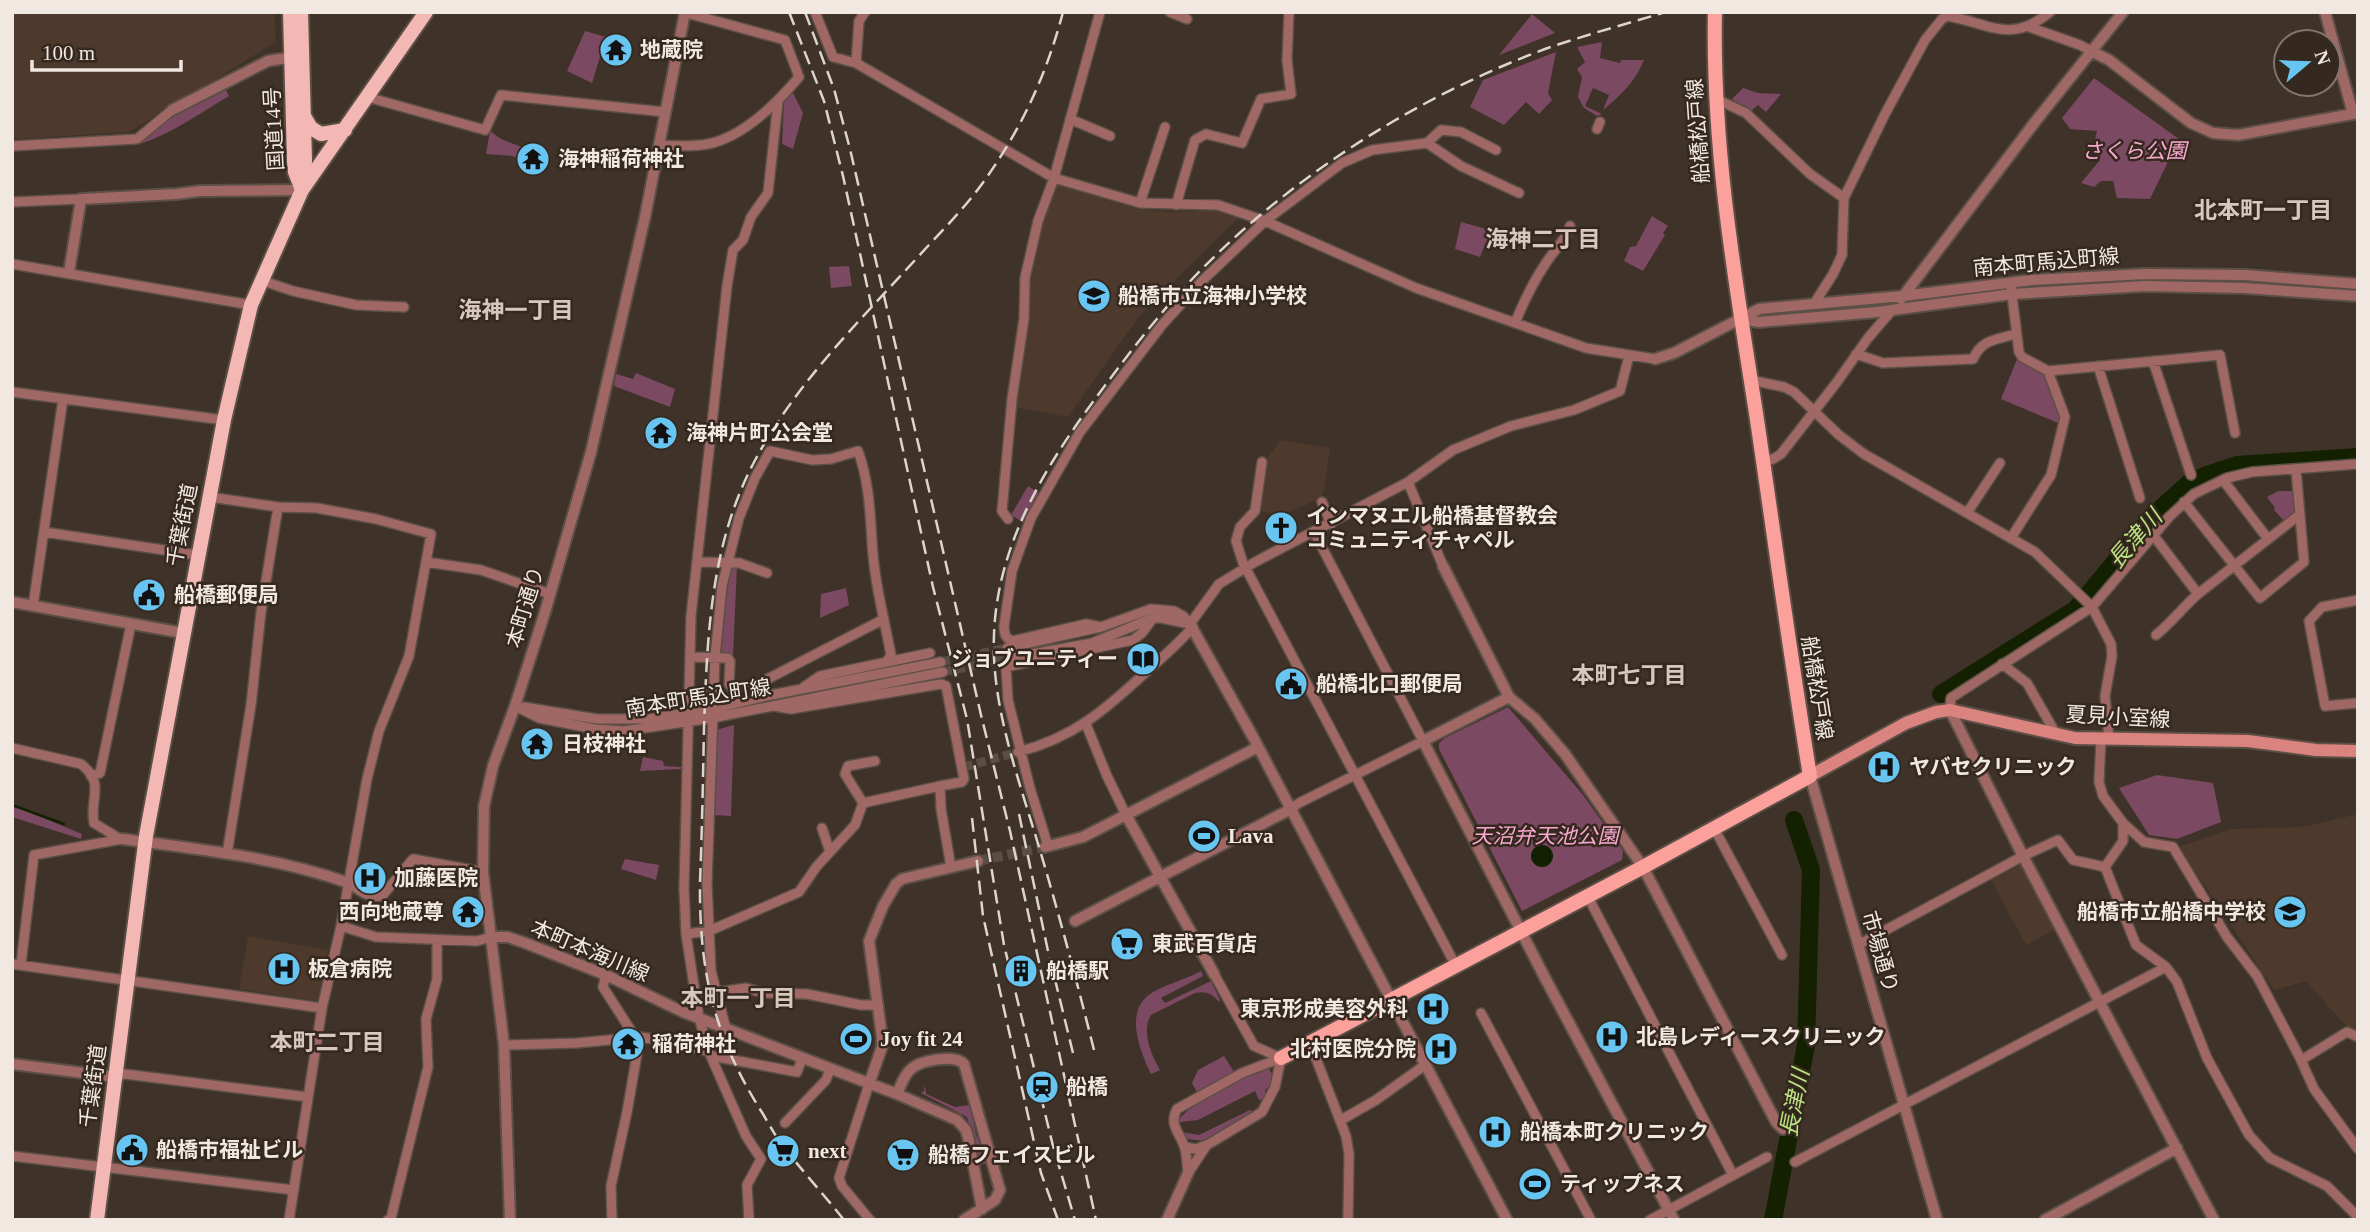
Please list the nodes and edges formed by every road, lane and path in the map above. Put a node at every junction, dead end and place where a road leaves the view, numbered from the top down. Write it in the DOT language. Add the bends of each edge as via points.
graph roads {
  1 [pos="290,12"];
  2 [pos="300,12"];
  3 [pos="426,12"];
  4 [pos="815,12"];
  5 [pos="865,12"];
  6 [pos="1100,12"];
  7 [pos="1170,12"];
  8 [pos="1289,12"];
  9 [pos="1716,12"];
  10 [pos="2050,12"];
  11 [pos="2123,12"];
  12 [pos="2325,12"];
  13 [pos="685,13"];
  14 [pos="1187,19"];
  15 [pos="2029,27"];
  16 [pos="2093,51"];
  17 [pos="296,56"];
  18 [pos="856,63"];
  19 [pos="367,97"];
  20 [pos="1716,99"];
  21 [pos="778,102"];
  22 [pos="172,110"];
  23 [pos="665,112"];
  24 [pos="2355,114"];
  25 [pos="303,115"];
  26 [pos="1070,119"];
  27 [pos="1165,127"];
  28 [pos="345,130"];
  29 [pos="1110,136"];
  30 [pos="1427,143"];
  31 [pos="659,145"];
  32 [pos="12,146"];
  33 [pos="1496,150"];
  34 [pos="1054,178"];
  35 [pos="302,190"];
  36 [pos="1519,193"];
  37 [pos="1844,198"];
  38 [pos="81,199"];
  39 [pos="12,202"];
  40 [pos="1140,203"];
  41 [pos="1176,205"];
  42 [pos="1265,221"];
  43 [pos="1570,226"];
  44 [pos="12,264"];
  45 [pos="69,272"];
  46 [pos="2245,275"];
  47 [pos="2145,280"];
  48 [pos="260,281"];
  49 [pos="2358,284"];
  50 [pos="2011,288"];
  51 [pos="2244,288"];
  52 [pos="1903,296"];
  53 [pos="2358,296"];
  54 [pos="1814,304"];
  55 [pos="251,305"];
  56 [pos="404,307"];
  57 [pos="1893,309"];
  58 [pos="1741,319"];
  59 [pos="1515,323"];
  60 [pos="2015,334"];
  61 [pos="1856,354"];
  62 [pos="1629,356"];
  63 [pos="1655,359"];
  64 [pos="2153,361"];
  65 [pos="2098,366"];
  66 [pos="2048,370"];
  67 [pos="1751,380"];
  68 [pos="12,392"];
  69 [pos="64,399"];
  70 [pos="1814,410"];
  71 [pos="224,420"];
  72 [pos="2235,433"];
  73 [pos="1762,461"];
  74 [pos="1262,462"];
  75 [pos="2000,463"];
  76 [pos="2358,464"];
  77 [pos="2296,469"];
  78 [pos="2191,475"];
  79 [pos="2223,481"];
  80 [pos="1408,482"];
  81 [pos="210,497"];
  82 [pos="2140,498"];
  83 [pos="1322,502"];
  84 [pos="2184,502"];
  85 [pos="278,506"];
  86 [pos="1967,513"];
  87 [pos="2299,515"];
  88 [pos="1008,519"];
  89 [pos="1331,524"];
  90 [pos="44,532"];
  91 [pos="1314,532"];
  92 [pos="2154,536"];
  93 [pos="2011,538"];
  94 [pos="2268,539"];
  95 [pos="197,555"];
  96 [pos="426,562"];
  97 [pos="698,562"];
  98 [pos="728,562"];
  99 [pos="2235,565"];
  100 [pos="1443,566"];
  101 [pos="1246,568"];
  102 [pos="767,573"];
  103 [pos="550,594"];
  104 [pos="2198,594"];
  105 [pos="2358,600"];
  106 [pos="12,602"];
  107 [pos="33,606"];
  108 [pos="2090,606"];
  109 [pos="1153,618"];
  110 [pos="884,619"];
  111 [pos="131,624"];
  112 [pos="1191,626"];
  113 [pos="1101,627"];
  114 [pos="183,633"];
  115 [pos="2156,635"];
  116 [pos="930,653"];
  117 [pos="690,657"];
  118 [pos="715,657"];
  119 [pos="887,661"];
  120 [pos="2002,664"];
  121 [pos="803,688"];
  122 [pos="1508,697"];
  123 [pos="1948,703"];
  124 [pos="2358,703"];
  125 [pos="773,705"];
  126 [pos="515,706"];
  127 [pos="712,713"];
  128 [pos="688,717"];
  129 [pos="1086,724"];
  130 [pos="2056,734"];
  131 [pos="2105,739"];
  132 [pos="1423,741"];
  133 [pos="1258,747"];
  134 [pos="12,748"];
  135 [pos="2358,751"];
  136 [pos="1019,752"];
  137 [pos="875,761"];
  138 [pos="1355,774"];
  139 [pos="92,776"];
  140 [pos="1810,776"];
  141 [pos="940,786"];
  142 [pos="863,803"];
  143 [pos="1291,809"];
  144 [pos="1125,814"];
  145 [pos="2123,823"];
  146 [pos="822,828"];
  147 [pos="1714,828"];
  148 [pos="122,839"];
  149 [pos="145,843"];
  150 [pos="1046,847"];
  151 [pos="830,852"];
  152 [pos="227,854"];
  153 [pos="2023,856"];
  154 [pos="978,861"];
  155 [pos="951,867"];
  156 [pos="1643,867"];
  157 [pos="2105,867"];
  158 [pos="483,872"];
  159 [pos="1162,876"];
  160 [pos="349,883"];
  161 [pos="1587,895"];
  162 [pos="1075,921"];
  163 [pos="341,926"];
  164 [pos="1520,930"];
  165 [pos="709,931"];
  166 [pos="686,933"];
  167 [pos="491,937"];
  168 [pos="437,941"];
  169 [pos="1858,945"];
  170 [pos="1782,955"];
  171 [pos="17,964"];
  172 [pos="1456,965"];
  173 [pos="2166,967"];
  174 [pos="1214,974"];
  175 [pos="606,975"];
  176 [pos="128,979"];
  177 [pos="719,992"];
  178 [pos="1392,1000"];
  179 [pos="2099,1002"];
  180 [pos="878,1005"];
  181 [pos="322,1008"];
  182 [pos="1481,1013"];
  183 [pos="699,1018"];
  184 [pos="726,1029"];
  185 [pos="637,1037"];
  186 [pos="2358,1037"];
  187 [pos="1310,1043"];
  188 [pos="503,1045"];
  189 [pos="710,1054"];
  190 [pos="1281,1058"];
  191 [pos="2300,1058"];
  192 [pos="802,1059"];
  193 [pos="12,1064"];
  194 [pos="1425,1065"];
  195 [pos="830,1069"];
  196 [pos="116,1077"];
  197 [pos="869,1084"];
  198 [pos="897,1094"];
  199 [pos="308,1097"];
  200 [pos="1904,1106"];
  201 [pos="1341,1120"];
  202 [pos="785,1123"];
  203 [pos="1783,1129"];
  204 [pos="1207,1145"];
  205 [pos="1185,1147"];
  206 [pos="2177,1148"];
  207 [pos="2358,1149"];
  208 [pos="12,1156"];
  209 [pos="1767,1157"];
  210 [pos="1795,1162"];
  211 [pos="103,1167"];
  212 [pos="1188,1173"];
  213 [pos="1733,1175"];
  214 [pos="294,1190"];
  215 [pos="982,1209"];
  216 [pos="1671,1215"];
  217 [pos="2358,1217"];
  218 [pos="97,1220"];
  219 [pos="289,1220"];
  220 [pos="388,1220"];
  221 [pos="510,1220"];
  222 [pos="612,1220"];
  223 [pos="749,1220"];
  224 [pos="870,1220"];
  225 [pos="964,1220"];
  226 [pos="1167,1220"];
  227 [pos="1348,1220"];
  228 [pos="1507,1220"];
  229 [pos="1591,1220"];
  230 [pos="1650,1220"];
  231 [pos="1937,1220"];
  232 [pos="2045,1220"];
  233 [pos="2214,1220"];
  1 -- 17 [label="highway, 国道14号"];
  2 -- 17 [label="highway, 国道14号"];
  3 -- 19 [label="highway, 千葉街道"];
  4 -- 18 [label="street" via="833,57"];
  5 -- 18 [label="street" via="859,21"];
  6 -- 26 [label="street"];
  7 -- 14 [label="street"];
  8 -- 41 [label="street" via="1291,94 1261,99 1242,143 1200,135"];
  9 -- 20 [label="main road, 船橋松戸線"];
  10 -- 15 [label="street"];
  11 -- 16 [label="street"];
  12 -- 24 [label="street"];
  13 -- 21 [label="street" via="785,40 799,77"];
  13 -- 23 [label="street, 本町通り"];
  15 -- 16 [label="street"];
  15 -- 37 [label="street" via="2003,30 1947,16 1942,19 1910,66"];
  16 -- 24 [label="street" via="2192,123 2213,133 2238,135"];
  16 -- 52 [label="street"];
  17 -- 22 [label="street" via="268,61"];
  17 -- 25 [label="highway, 国道14号"];
  17 -- 35 [label="highway, 国道14号" via="294,161"];
  18 -- 34 [label="street"];
  19 -- 23 [label="street" via="485,130 501,95"];
  19 -- 28 [label="highway, 千葉街道"];
  20 -- 37 [label="street" via="1746,113 1810,174"];
  20 -- 58 [label="main road, 船橋松戸線"];
  21 -- 31 [label="street" via="732,136 710,144"];
  21 -- 97 [label="street" via="768,193 733,250"];
  22 -- 32 [label="street" via="137,139"];
  23 -- 31 [label="street, 本町通り"];
  25 -- 28 [label="highway" via="321,134"];
  25 -- 35 [label="highway, 国道14号"];
  26 -- 29 [label="street"];
  26 -- 34 [label="street"];
  27 -- 40 [label="street"];
  28 -- 35 [label="highway, 千葉街道"];
  30 -- 33 [label="street" via="1441,130 1456,130"];
  30 -- 36 [label="street" via="1461,166"];
  30 -- 42 [label="street" via="1372,150 1349,159"];
  31 -- 103 [label="street, 本町通り" via="591,452"];
  34 -- 40 [label="street"];
  34 -- 88 [label="street" via="1025,278 1004,471 1002,511"];
  35 -- 38 [label="street"];
  35 -- 48 [label="highway, 千葉街道"];
  37 -- 54 [label="street" via="1842,255"];
  38 -- 39 [label="street"];
  38 -- 45 [label="street"];
  40 -- 41 [label="street"];
  41 -- 42 [label="street" via="1217,205"];
  42 -- 59 [label="street" via="1414,292"];
  42 -- 113 [label="street" via="1162,325 1080,432 1021,540 1006,600 1004,634 1008,639 1086,624"];
  43 -- 59 [label="street" via="1528,291"];
  44 -- 45 [label="street"];
  45 -- 55 [label="street"];
  46 -- 47 [label="street, 南本町馬込町線"];
  46 -- 49 [label="street, 南本町馬込町線"];
  46 -- 51 [label="street"];
  47 -- 50 [label="street, 南本町馬込町線"];
  47 -- 51 [label="street, 南本町馬込町線"];
  48 -- 55 [label="highway, 千葉街道"];
  48 -- 56 [label="street" via="356,305"];
  50 -- 52 [label="street, 南本町馬込町線"];
  50 -- 57 [label="street, 南本町馬込町線"];
  50 -- 60 [label="street"];
  51 -- 53 [label="street, 南本町馬込町線"];
  52 -- 54 [label="street, 南本町馬込町線"];
  52 -- 57 [label="street"];
  54 -- 58 [label="street, 南本町馬込町線" via="1759,309"];
  55 -- 71 [label="highway, 千葉街道"];
  57 -- 58 [label="street, 南本町馬込町線" via="1759,322"];
  57 -- 61 [label="street"];
  58 -- 63 [label="street, 南本町馬込町線"];
  58 -- 67 [label="main road, 船橋松戸線"];
  59 -- 62 [label="street" via="1586,348"];
  60 -- 61 [label="street" via="1983,344 1973,359 1883,363"];
  60 -- 66 [label="street" via="2022,357"];
  61 -- 70 [label="street"];
  62 -- 63 [label="street"];
  62 -- 80 [label="street" via="1620,391 1574,410 1486,435 1452,450"];
  64 -- 65 [label="street"];
  64 -- 72 [label="street" via="2220,355"];
  64 -- 78 [label="street"];
  65 -- 66 [label="street"];
  65 -- 82 [label="street"];
  66 -- 93 [label="street" via="2065,418 2051,475"];
  67 -- 70 [label="street" via="1784,387"];
  67 -- 73 [label="main road, 船橋松戸線"];
  68 -- 69 [label="street"];
  69 -- 71 [label="street"];
  69 -- 90 [label="street"];
  70 -- 73 [label="street" via="1779,456"];
  70 -- 86 [label="street" via="1864,453"];
  71 -- 81 [label="highway, 千葉街道"];
  73 -- 140 [label="main road, 船橋松戸線"];
  74 -- 101 [label="street" via="1255,511 1240,527 1236,541"];
  75 -- 86 [label="street"];
  76 -- 77 [label="street"];
  77 -- 79 [label="street" via="2252,471"];
  77 -- 87 [label="street"];
  79 -- 84 [label="street"];
  79 -- 94 [label="street"];
  80 -- 89 [label="street"];
  80 -- 100 [label="street"];
  81 -- 85 [label="street"];
  81 -- 95 [label="highway, 千葉街道"];
  83 -- 89 [label="street"];
  84 -- 92 [label="street"];
  84 -- 99 [label="street"];
  85 -- 96 [label="street" via="317,508 431,534"];
  85 -- 152 [label="street"];
  86 -- 93 [label="street"];
  87 -- 94 [label="street"];
  87 -- 99 [label="street" via="2304,562 2260,598"];
  89 -- 91 [label="street"];
  90 -- 95 [label="street"];
  90 -- 107 [label="street"];
  91 -- 101 [label="street"];
  91 -- 132 [label="street"];
  92 -- 104 [label="street"];
  92 -- 108 [label="street"];
  93 -- 108 [label="street" via="2035,552"];
  94 -- 99 [label="street"];
  95 -- 114 [label="highway, 千葉街道"];
  96 -- 103 [label="street" via="481,570"];
  96 -- 160 [label="street" via="409,656 379,731 367,779"];
  97 -- 98 [label="street"];
  97 -- 117 [label="street"];
  98 -- 102 [label="street"];
  98 -- 110 [label="street" via="739,518 768,453 812,460 858,451 872,518"];
  98 -- 118 [label="street"];
  99 -- 104 [label="street"];
  100 -- 122 [label="street"];
  101 -- 112 [label="street" via="1215,588"];
  101 -- 138 [label="street"];
  103 -- 126 [label="street, 本町通り"];
  104 -- 115 [label="street"];
  105 -- 124 [label="street" via="2322,607 2309,621 2325,706"];
  106 -- 107 [label="street"];
  107 -- 111 [label="street"];
  108 -- 120 [label="street"];
  108 -- 131 [label="street" via="2111,644"];
  109 -- 112 [label="street"];
  109 -- 113 [label="street" via="1092,642 1009,653"];
  109 -- 136 [label="street" via="1133,640 1006,667"];
  110 -- 118 [label="street" via="752,687 732,688 730,661"];
  110 -- 119 [label="street" via="891,655"];
  111 -- 114 [label="street"];
  111 -- 139 [label="street" via="100,773"];
  112 -- 113 [label="street" via="1183,616 1161,608"];
  112 -- 129 [label="street"];
  112 -- 133 [label="street"];
  114 -- 149 [label="highway, 千葉街道"];
  116 -- 119 [label="street"];
  117 -- 118 [label="street"];
  117 -- 128 [label="street"];
  118 -- 127 [label="street"];
  119 -- 121 [label="street" via="820,676"];
  120 -- 123 [label="street"];
  120 -- 130 [label="street" via="2026,683"];
  121 -- 125 [label="street, 南本町馬込町線" via="942,667"];
  121 -- 127 [label="street, 南本町馬込町線"];
  122 -- 132 [label="street"];
  122 -- 156 [label="street" via="1535,719 1565,754"];
  123 -- 130 [label="main road, 夏見小室線"];
  123 -- 140 [label="main road, 夏見小室線"];
  123 -- 153 [label="street"];
  125 -- 127 [label="street, 南本町馬込町線"];
  125 -- 141 [label="street" via="791,709 946,686 964,779"];
  126 -- 128 [label="street, 南本町馬込町線" via="625,721"];
  126 -- 158 [label="street, 本町通り" via="486,793"];
  127 -- 128 [label="street, 南本町馬込町線"];
  127 -- 165 [label="street"];
  128 -- 166 [label="street"];
  129 -- 136 [label="street" via="1048,744"];
  129 -- 144 [label="street"];
  130 -- 131 [label="main road, 夏見小室線"];
  131 -- 135 [label="main road, 夏見小室線" via="2235,741"];
  131 -- 145 [label="street" via="2099,782 2103,796"];
  132 -- 138 [label="street"];
  132 -- 164 [label="street"];
  133 -- 143 [label="street"];
  133 -- 144 [label="street"];
  134 -- 139 [label="street" via="81,764"];
  136 -- 150 [label="street"];
  137 -- 142 [label="street" via="848,766 845,774"];
  138 -- 143 [label="street"];
  138 -- 172 [label="street"];
  139 -- 148 [label="street" via="97,789 94,823"];
  140 -- 147 [label="main road"];
  140 -- 169 [label="street, 市場通り"];
  141 -- 142 [label="street"];
  141 -- 155 [label="street"];
  142 -- 151 [label="street" via="855,825"];
  143 -- 159 [label="street"];
  143 -- 178 [label="street"];
  144 -- 150 [label="street" via="1074,840"];
  144 -- 159 [label="street"];
  145 -- 157 [label="street" via="2123,841"];
  145 -- 191 [label="street" via="2144,842 2173,847 2227,937 2257,976"];
  146 -- 151 [label="street"];
  147 -- 156 [label="main road"];
  147 -- 170 [label="street"];
  148 -- 149 [label="street"];
  148 -- 171 [label="street" via="34,855"];
  149 -- 152 [label="street"];
  149 -- 176 [label="highway, 千葉街道"];
  151 -- 165 [label="street" via="799,892"];
  152 -- 160 [label="street" via="311,869"];
  153 -- 157 [label="street" via="2058,840 2073,860"];
  153 -- 169 [label="street"];
  153 -- 179 [label="street"];
  154 -- 155 [label="street"];
  155 -- 180 [label="street" via="902,879 883,906 869,941"];
  156 -- 161 [label="main road"];
  156 -- 203 [label="street"];
  157 -- 173 [label="street" via="2136,946"];
  158 -- 160 [label="street" via="413,859 382,897"];
  158 -- 167 [label="street, 本町通り"];
  159 -- 162 [label="street"];
  159 -- 174 [label="street"];
  160 -- 163 [label="street"];
  161 -- 164 [label="main road"];
  161 -- 213 [label="street"];
  163 -- 168 [label="street" via="376,937"];
  163 -- 181 [label="street"];
  164 -- 172 [label="main road"];
  164 -- 216 [label="street"];
  165 -- 166 [label="street"];
  165 -- 184 [label="street" via="711,971"];
  166 -- 183 [label="street"];
  167 -- 168 [label="street"];
  167 -- 175 [label="street, 本町本海川線" via="508,937"];
  167 -- 188 [label="street, 本町通り"];
  168 -- 220 [label="street" via="437,979 426,1019 428,1067"];
  169 -- 200 [label="street, 市場通り"];
  171 -- 176 [label="street"];
  172 -- 178 [label="main road"];
  173 -- 179 [label="street"];
  173 -- 217 [label="street" via="2177,982 2207,1058 2249,1135 2270,1158 2327,1186"];
  174 -- 190 [label="street" via="1254,1046"];
  175 -- 183 [label="street, 本町本海川線"];
  175 -- 185 [label="street" via="603,987"];
  176 -- 181 [label="street"];
  176 -- 196 [label="highway, 千葉街道"];
  177 -- 180 [label="street" via="746,988"];
  178 -- 187 [label="main road"];
  178 -- 194 [label="street"];
  179 -- 200 [label="street"];
  179 -- 206 [label="street"];
  180 -- 197 [label="street" via="882,1047"];
  181 -- 199 [label="street"];
  182 -- 229 [label="street"];
  183 -- 184 [label="street, 本町本海川線"];
  183 -- 189 [label="street"];
  184 -- 192 [label="street, 本町本海川線"];
  185 -- 188 [label="street"];
  185 -- 189 [label="street" via="676,1042"];
  185 -- 222 [label="street" via="611,1186"];
  186 -- 191 [label="street" via="2347,1032"];
  187 -- 190 [label="main road"];
  187 -- 201 [label="street"];
  188 -- 221 [label="street, 本町通り"];
  189 -- 192 [label="street" via="797,1072"];
  189 -- 223 [label="street" via="761,1159 746,1188"];
  190 -- 204 [label="street" via="1275,1087 1262,1112"];
  190 -- 205 [label="street" via="1242,1073 1177,1110 1172,1119"];
  191 -- 207 [label="street" via="2314,1089"];
  192 -- 195 [label="street, 本町本海川線"];
  193 -- 196 [label="street"];
  194 -- 201 [label="street"];
  194 -- 228 [label="street"];
  195 -- 197 [label="street, 本町本海川線"];
  195 -- 202 [label="street" via="826,1080"];
  196 -- 199 [label="street" via="125,1074"];
  196 -- 211 [label="highway, 千葉街道"];
  197 -- 198 [label="street, 本町本海川線"];
  197 -- 224 [label="street" via="839,1178"];
  198 -- 215 [label="street, 本町本海川線" via="961,1124 968,1137"];
  198 -- 215 [label="street" via="917,1065 961,1059 999,1182 999,1196"];
  199 -- 214 [label="street"];
  200 -- 210 [label="street"];
  200 -- 231 [label="street, 市場通り"];
  201 -- 227 [label="street" via="1349,1154"];
  204 -- 205 [label="street"];
  204 -- 212 [label="street"];
  205 -- 212 [label="street"];
  206 -- 232 [label="street"];
  206 -- 233 [label="street"];
  208 -- 211 [label="street"];
  209 -- 213 [label="street"];
  211 -- 214 [label="street"];
  211 -- 218 [label="highway, 千葉街道"];
  212 -- 226 [label="street"];
  213 -- 216 [label="street"];
  214 -- 219 [label="street"];
  215 -- 225 [label="street"];
  216 -- 230 [label="street"];
}
